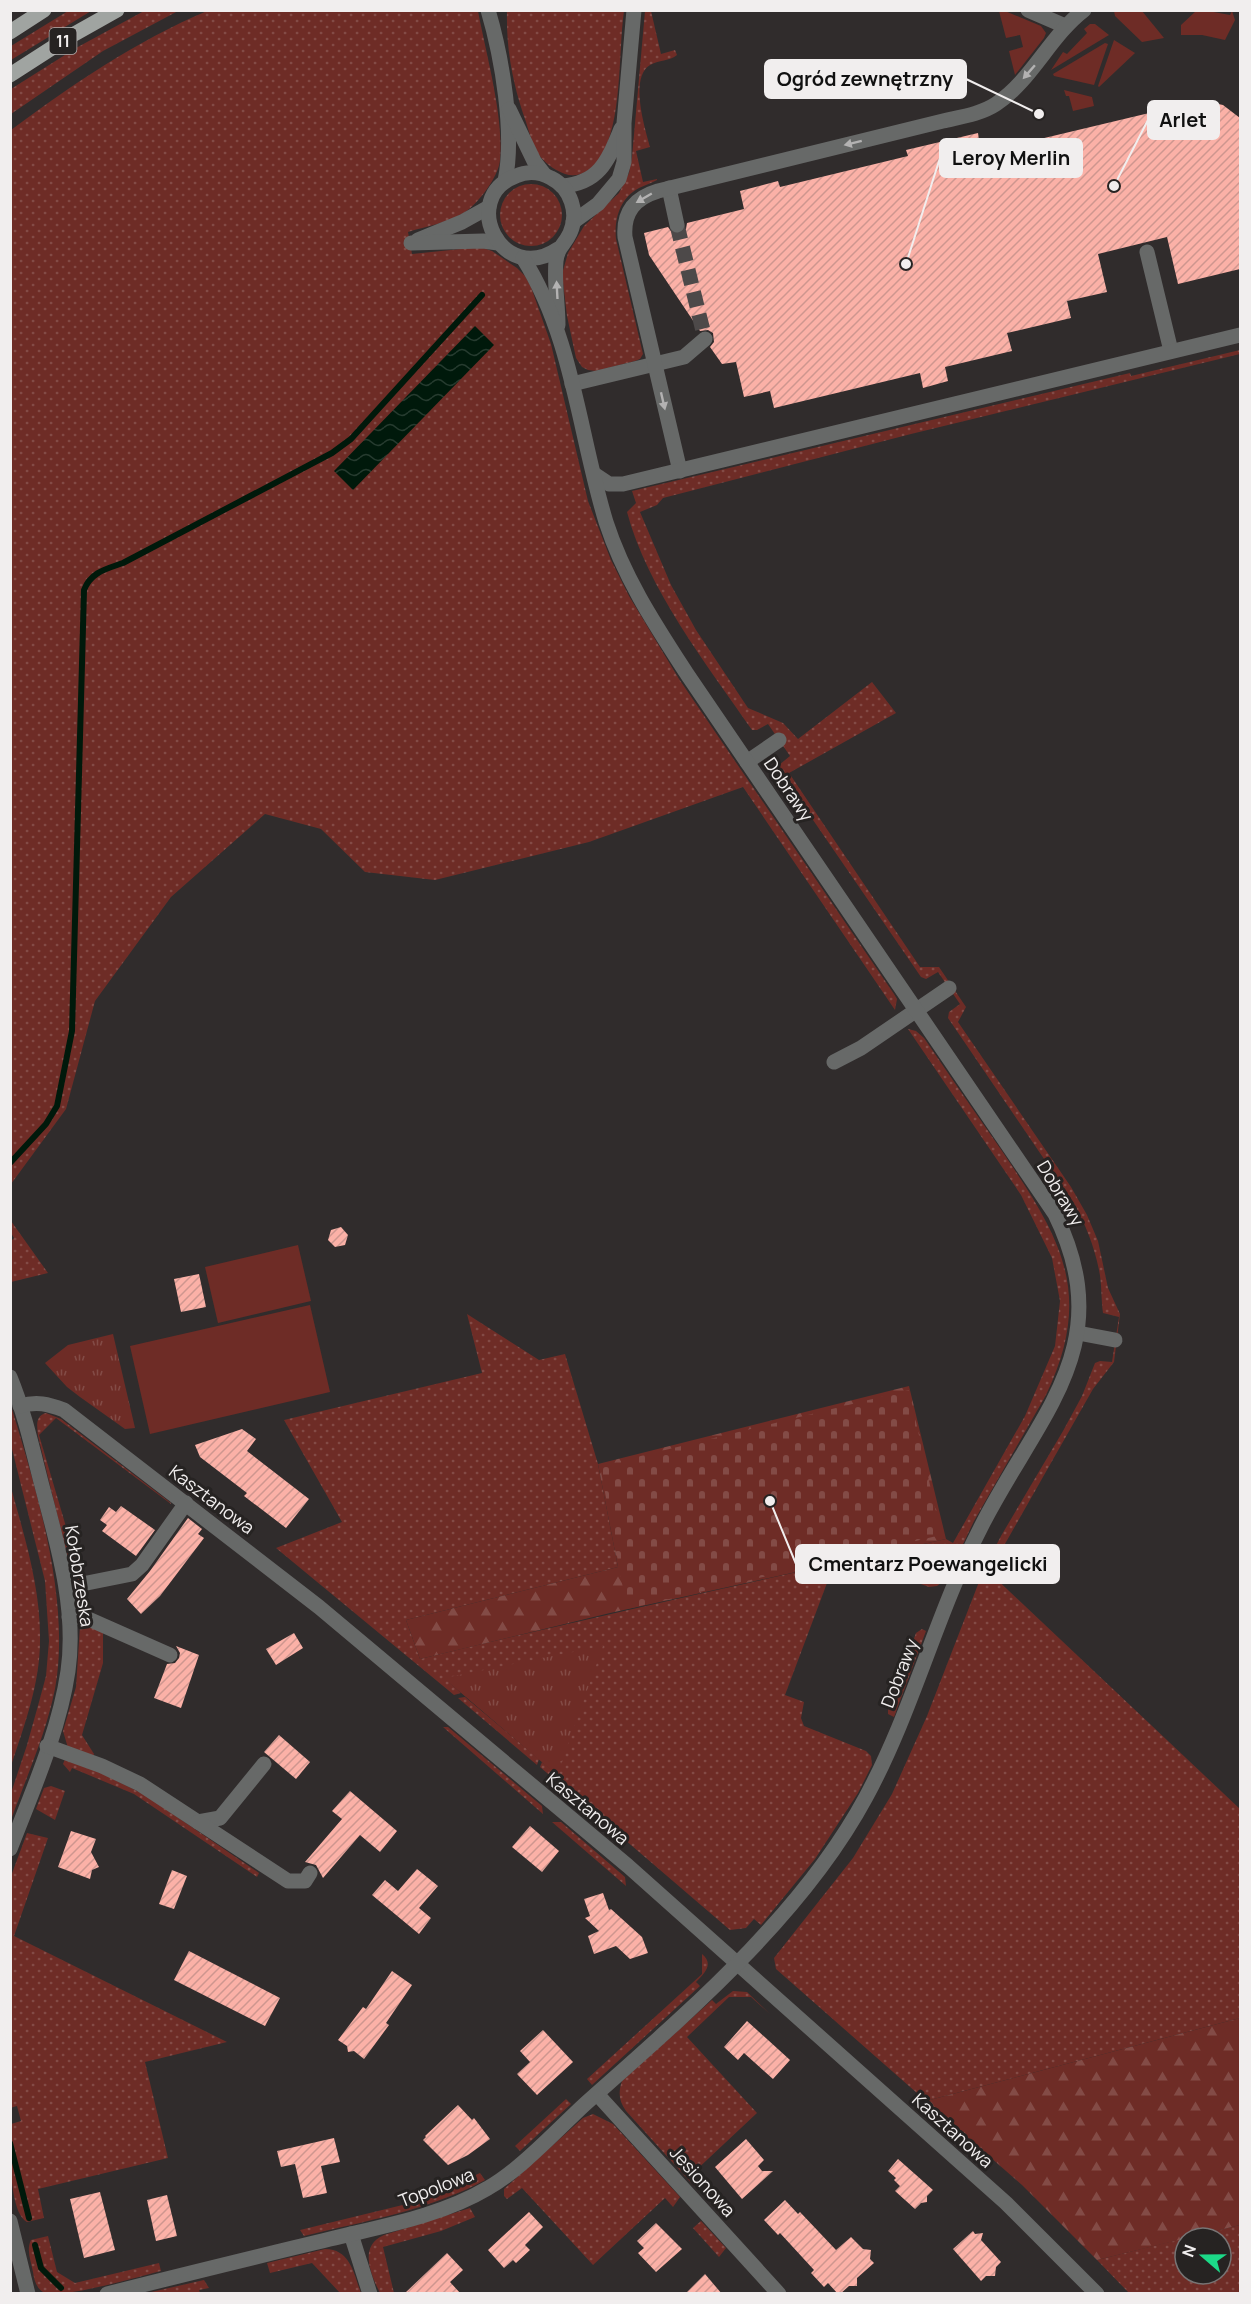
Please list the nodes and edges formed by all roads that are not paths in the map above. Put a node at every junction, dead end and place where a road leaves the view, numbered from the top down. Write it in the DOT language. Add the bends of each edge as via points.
graph roads {
  1 [pos="44,10"];
  2 [pos="117,10"];
  3 [pos="488,10"];
  4 [pos="497,10"];
  5 [pos="634,10"];
  6 [pos="1028,10"];
  7 [pos="1084,10"];
  8 [pos="1065,26"];
  9 [pos="494,30"];
  10 [pos="10,32"];
  11 [pos="10,75"];
  12 [pos="507,104"];
  13 [pos="624,123"];
  14 [pos="544,174"];
  15 [pos="505,182"];
  16 [pos="562,186"];
  17 [pos="669,188"];
  18 [pos="489,207"];
  19 [pos="573,222"];
  20 [pos="677,225"];
  21 [pos="498,243"];
  22 [pos="558,249"];
  23 [pos="1147,252"];
  24 [pos="523,258"];
  25 [pos="559,331"];
  26 [pos="1240,335"];
  27 [pos="705,339"];
  28 [pos="1171,351"];
  29 [pos="655,364"];
  30 [pos="572,384"];
  31 [pos="680,471"];
  32 [pos="594,474"];
  33 [pos="779,740"];
  34 [pos="747,762"];
  35 [pos="949,988"];
  36 [pos="915,1010"];
  37 [pos="834,1062"];
  38 [pos="1078,1333"];
  39 [pos="1115,1340"];
  40 [pos="10,1377"];
  41 [pos="20,1406"];
  42 [pos="186,1503"];
  43 [pos="87,1583"];
  44 [pos="69,1617"];
  45 [pos="170,1655"];
  46 [pos="47,1746"];
  47 [pos="264,1764"];
  48 [pos="198,1822"];
  49 [pos="10,1849"];
  50 [pos="310,1873"];
  51 [pos="737,1963"];
  52 [pos="597,2094"];
  53 [pos="10,2221"];
  54 [pos="351,2234"];
  55 [pos="28,2294"];
  56 [pos="107,2294"];
  57 [pos="370,2294"];
  58 [pos="779,2294"];
  59 [pos="1098,2294"];
  1 -- 10 [label="main road, 11"];
  2 -- 11 [label="main road, 11"];
  3 -- 9 [label="street"];
  4 -- 9 [label="street"];
  5 -- 13 [label="street"];
  6 -- 8 [label="street"];
  7 -- 8 [label="street"];
  8 -- 17 [label="street, one-way" via="1011,92 990,108"];
  9 -- 12 [label="street"];
  12 -- 14 [label="street"];
  12 -- 15 [label="street"];
  13 -- 16 [label="street" via="603,168 584,182"];
  13 -- 19 [label="street" via="624,162 619,179 598,204"];
  14 -- 15 [label="street" via="528,172"];
  14 -- 16 [label="street"];
  15 -- 18 [label="street"];
  16 -- 19 [label="street" via="572,203"];
  17 -- 20 [label="street"];
  17 -- 29 [label="street, one-way" via="639,199 628,212 624,228"];
  18 -- 21 [label="street" via="490,230"];
  18 -- 21 [label="street" via="411,243"];
  19 -- 22 [label="street, Dobrawy"];
  21 -- 24 [label="street"];
  22 -- 24 [label="street" via="541,257"];
  25 -- 22 [label="street, Dobrawy, one-way"];
  23 -- 28 [label="street"];
  24 -- 25 [label="street, Dobrawy"];
  25 -- 30 [label="street, Dobrawy"];
  26 -- 28 [label="street"];
  27 -- 29 [label="street" via="684,357"];
  28 -- 31 [label="street"];
  29 -- 30 [label="street"];
  29 -- 31 [label="street, one-way"];
  30 -- 32 [label="street, Dobrawy"];
  31 -- 32 [label="street" via="617,486"];
  32 -- 34 [label="street, Dobrawy" via="606,521 636,593"];
  33 -- 34 [label="street"];
  34 -- 36 [label="street, Dobrawy"];
  35 -- 36 [label="street"];
  36 -- 37 [label="street"];
  36 -- 38 [label="street, Dobrawy" via="1055,1214 1074,1260 1079,1284"];
  38 -- 39 [label="street"];
  38 -- 51 [label="street, Dobrawy" via="1066,1377 969,1551 896,1735 866,1797 802,1891"];
  40 -- 41 [label="street, Kołobrzeska"];
  41 -- 42 [label="street, Kasztanowa" via="46,1403 64,1410"];
  41 -- 44 [label="street, Kołobrzeska" via="50,1517"];
  42 -- 43 [label="street" via="132,1574"];
  42 -- 51 [label="street, Kasztanowa" via="337,1621"];
  44 -- 45 [label="street" via="84,1617"];
  44 -- 46 [label="street, Kołobrzeska" via="68,1670"];
  46 -- 48 [label="street" via="140,1784"];
  46 -- 49 [label="street, Kołobrzeska"];
  47 -- 48 [label="street" via="219,1818"];
  48 -- 50 [label="street" via="288,1881 305,1881"];
  51 -- 52 [label="street, Topolowa"];
  51 -- 59 [label="street, Kasztanowa" via="1032,2226"];
  52 -- 54 [label="street, Topolowa" via="491,2187 444,2208"];
  52 -- 58 [label="street, Jesionowa"];
  53 -- 55 [label="street"];
  54 -- 56 [label="street, Topolowa"];
  54 -- 57 [label="street"];
}
